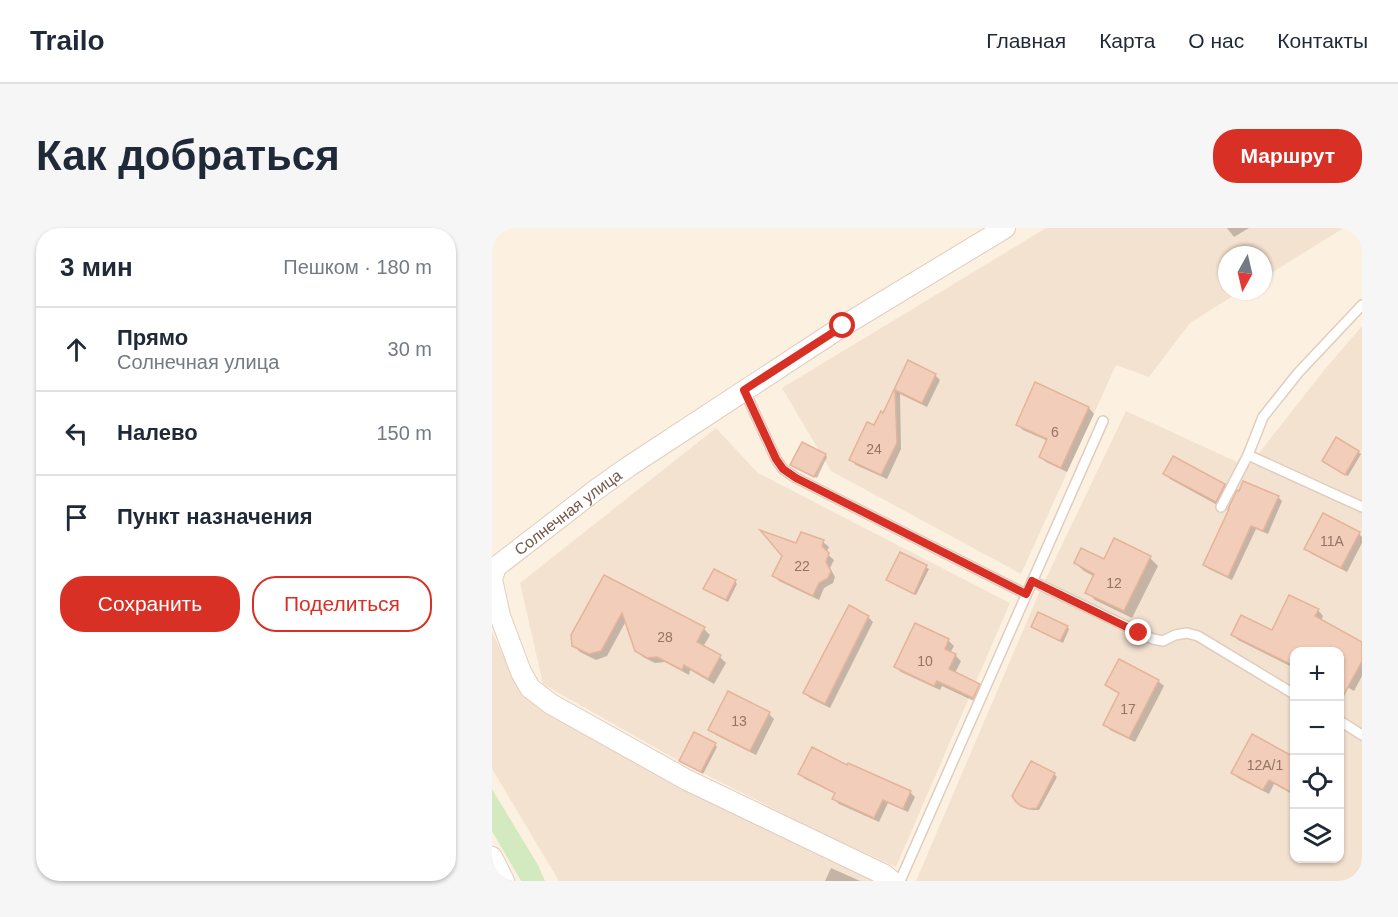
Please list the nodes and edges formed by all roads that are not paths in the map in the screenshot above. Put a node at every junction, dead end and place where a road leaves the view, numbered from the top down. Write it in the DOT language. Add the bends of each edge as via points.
graph roads {
  1 [pos="1005,228"];
  2 [pos="1362,305"];
  3 [pos="744,390"];
  4 [pos="1103,421"];
  5 [pos="1248,455"];
  6 [pos="1221,507"];
  7 [pos="1362,507"];
  8 [pos="493,571"];
  9 [pos="1032,581"];
  10 [pos="1026,594"];
  11 [pos="1290,692"];
  12 [pos="1344,724"];
  13 [pos="1362,735"];
  14 [pos="492,857"];
  15 [pos="504,881"];
  16 [pos="892,881"];
  17 [pos="900,881"];
  1 -- 3 [label="street, Солнечная улица"];
  2 -- 5 [label="lane" via="1263,417"];
  3 -- 8 [label="street, Солнечная улица" via="597,489"];
  3 -- 10 [label="lane" via="783,469"];
  4 -- 9 [label="lane"];
  5 -- 6 [label="lane"];
  5 -- 7 [label="lane"];
  8 -- 16 [label="street, Солнечная улица" via="500,616 520,672 530,688 551,704 687,780"];
  9 -- 10 [label="lane"];
  9 -- 11 [label="lane" via="1153,639 1164,641 1187,633 1198,636"];
  10 -- 17 [label="lane"];
  12 -- 13 [label="lane"];
  14 -- 15 [label="street"];
}
